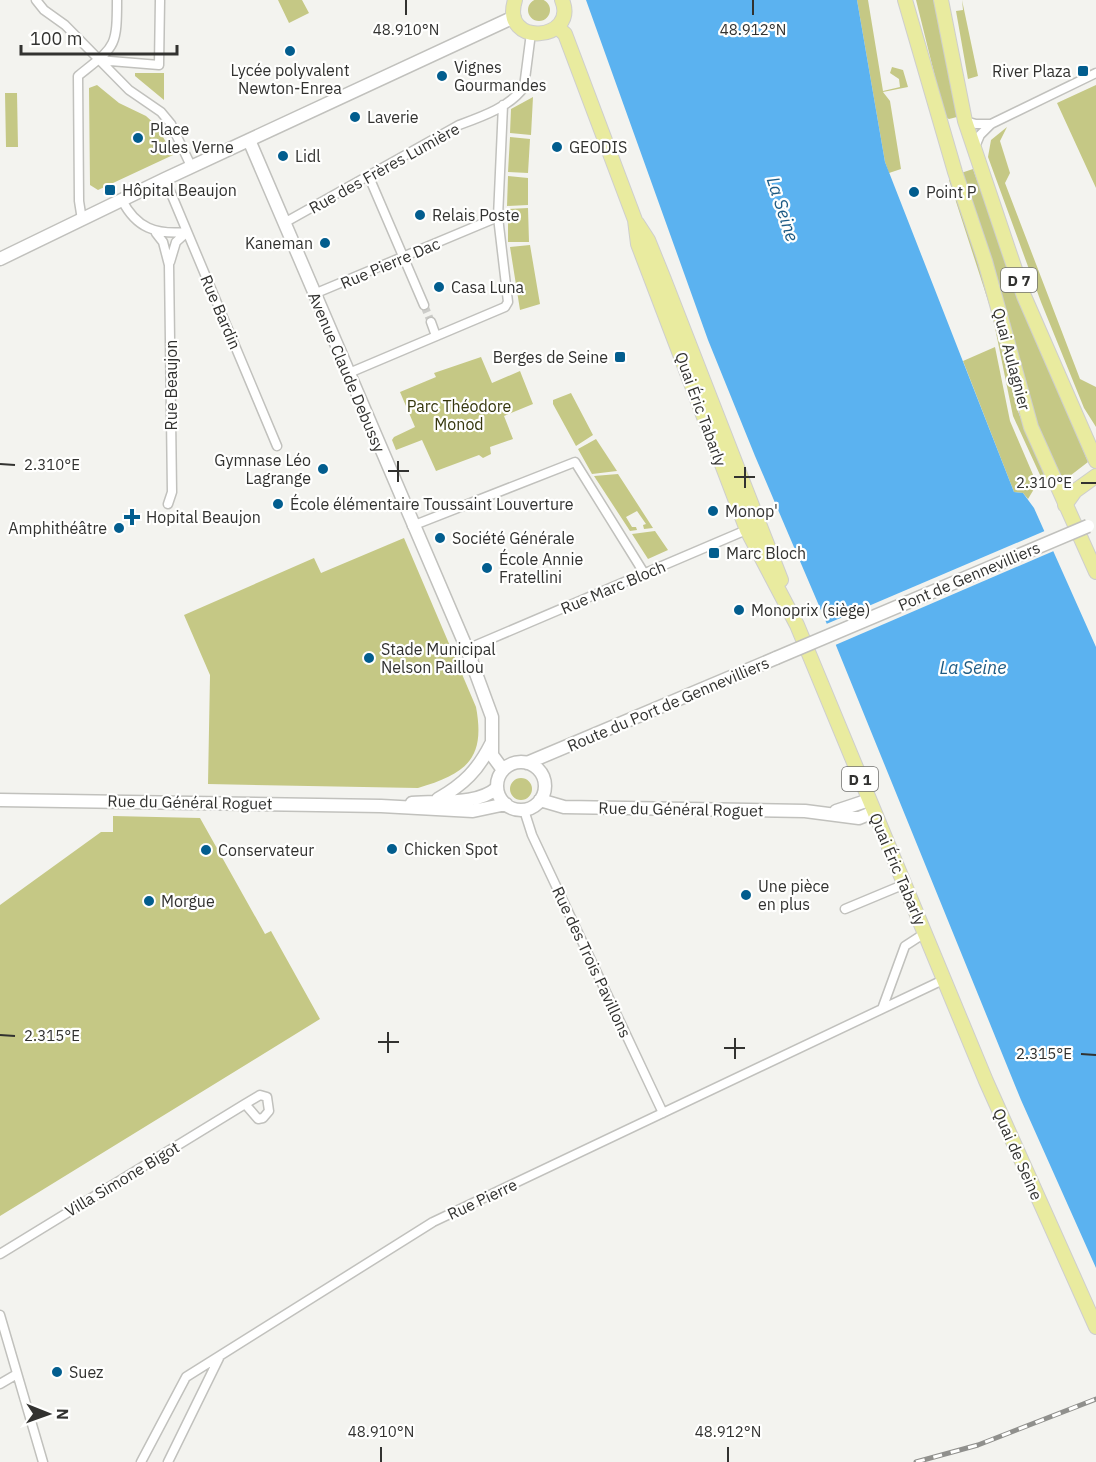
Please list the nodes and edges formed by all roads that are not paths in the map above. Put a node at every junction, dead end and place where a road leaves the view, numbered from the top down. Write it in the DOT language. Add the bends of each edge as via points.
graph roads {
  1 [pos="36,0"];
  2 [pos="117,0"];
  3 [pos="160,0"];
  4 [pos="515,0"];
  5 [pos="562,0"];
  6 [pos="905,0"];
  7 [pos="941,0"];
  8 [pos="514,17"];
  9 [pos="557,27"];
  10 [pos="531,33"];
  11 [pos="98,60"];
  12 [pos="1096,74"];
  13 [pos="503,105"];
  14 [pos="486,115"];
  15 [pos="965,121"];
  16 [pos="502,124"];
  17 [pos="991,124"];
  18 [pos="249,140"];
  19 [pos="946,143"];
  20 [pos="975,147"];
  21 [pos="191,166"];
  22 [pos="369,177"];
  23 [pos="165,178"];
  24 [pos="122,200"];
  25 [pos="498,217"];
  26 [pos="82,220"];
  27 [pos="634,220"];
  28 [pos="284,223"];
  29 [pos="156,232"];
  30 [pos="187,232"];
  31 [pos="403,257"];
  32 [pos="0,259"];
  33 [pos="169,265"];
  34 [pos="314,294"];
  35 [pos="424,305"];
  36 [pos="431,322"];
  37 [pos="436,336"];
  38 [pos="349,372"];
  39 [pos="1090,437"];
  40 [pos="277,446"];
  41 [pos="1096,461"];
  42 [pos="1096,476"];
  43 [pos="168,504"];
  44 [pos="1065,505"];
  45 [pos="1092,524"];
  46 [pos="412,526"];
  47 [pos="752,527"];
  48 [pos="1096,572"];
  49 [pos="644,573"];
  50 [pos="467,649"];
  51 [pos="776,658"];
  52 [pos="492,743"];
  53 [pos="560,750"];
  54 [pos="527,763"];
  55 [pos="503,770"];
  56 [pos="541,773"];
  57 [pos="497,788"];
  58 [pos="0,800"];
  59 [pos="435,800"];
  60 [pos="540,800"];
  61 [pos="506,804"];
  62 [pos="381,806"];
  63 [pos="872,806"];
  64 [pos="524,810"];
  65 [pos="905,884"];
  66 [pos="845,909"];
  67 [pos="925,933"];
  68 [pos="943,980"];
  69 [pos="882,1009"];
  70 [pos="245,1104"];
  71 [pos="663,1113"];
  72 [pos="0,1254"];
  73 [pos="0,1315"];
  74 [pos="1096,1327"];
  75 [pos="220,1357"];
  76 [pos="17,1374"];
  77 [pos="0,1384"];
  78 [pos="42,1460"];
  79 [pos="141,1462"];
  80 [pos="168,1462"];
  1 -- 11 [label="street"];
  2 -- 11 [label="street" via="117,30 112,49"];
  3 -- 11 [label="street" via="159,65"];
  4 -- 8 [label="main road"];
  5 -- 9 [label="main road" via="563,16"];
  6 -- 19 [label="main road, Quai Aulagnier / D 7"];
  7 -- 15 [label="main road, Quai Aulagnier / D 7"];
  8 -- 10 [label="main road"];
  8 -- 18 [label="main road"];
  9 -- 10 [label="main road" via="547,33"];
  9 -- 27 [label="main road, Quai Éric Tabarly" via="566,34"];
  10 -- 13 [label="street, Rue des Frères Lumière" via="524,87"];
  11 -- 21 [label="street" via="129,90 161,112"];
  11 -- 26 [label="street" via="78,76"];
  12 -- 17 [label="street"];
  13 -- 14 [label="street, Rue des Frères Lumière"];
  13 -- 16 [label="street"];
  14 -- 16 [label="street"];
  14 -- 22 [label="street, Rue des Frères Lumière" via="459,125"];
  15 -- 17 [label="street"];
  15 -- 19 [label="main road" via="947,127"];
  15 -- 20 [label="main road, Quai Aulagnier / D 7"];
  16 -- 25 [label="street"];
  17 -- 20 [label="street"];
  18 -- 21 [label="main road"];
  18 -- 28 [label="main road, Avenue Claude Debussy"];
  19 -- 20 [label="main road" via="955,153"];
  19 -- 44 [label="main road, Quai Aulagnier / D 7" via="985,261 1024,408"];
  20 -- 39 [label="main road, Quai Aulagnier / D 7" via="1024,296"];
  21 -- 23 [label="main road"];
  22 -- 28 [label="street, Rue des Frères Lumière"];
  22 -- 31 [label="street"];
  23 -- 24 [label="main road"];
  23 -- 30 [label="street, Rue Bardin"];
  24 -- 26 [label="main road"];
  24 -- 29 [label="street" via="129,214"];
  25 -- 31 [label="street, Rue Pierre Dac"];
  25 -- 37 [label="street" via="508,302 505,307"];
  26 -- 32 [label="main road"];
  27 -- 47 [label="main road, Quai Éric Tabarly / D 1" via="638,244"];
  27 -- 47 [label="main road, Quai Éric Tabarly / D 1" via="648,240 663,277"];
  28 -- 34 [label="main road, Avenue Claude Debussy"];
  29 -- 30 [label="street"];
  29 -- 33 [label="street, Rue Beaujon"];
  30 -- 33 [label="street, Rue Beaujon" via="176,242"];
  30 -- 40 [label="street, Rue Bardin"];
  31 -- 34 [label="street, Rue Pierre Dac"];
  31 -- 35 [label="street"];
  33 -- 43 [label="street, Rue Beaujon" via="172,492"];
  34 -- 38 [label="main road, Avenue Claude Debussy"];
  36 -- 37 [label="street"];
  37 -- 38 [label="street"];
  38 -- 46 [label="main road, Avenue Claude Debussy"];
  39 -- 41 [label="main road, Quai Aulagnier / D 7"];
  42 -- 44 [label="main road" via="1075,491"];
  44 -- 48 [label="main road, Quai Aulagnier / D 7"];
  45 -- 51 [label="main road, Pont de Gennevilliers, bridge"];
  46 -- 49 [label="street" via="575,462"];
  46 -- 50 [label="main road, Avenue Claude Debussy"];
  47 -- 49 [label="street, Rue Marc Bloch"];
  47 -- 63 [label="main road, Quai Éric Tabarly / D 1"];
  49 -- 50 [label="street, Rue Marc Bloch"];
  50 -- 52 [label="main road, Avenue Claude Debussy" via="492,717"];
  51 -- 53 [label="main road, Route du Port de Gennevilliers"];
  52 -- 55 [label="main road, Avenue Claude Debussy" via="492,755"];
  52 -- 59 [label="main road" via="466,782"];
  53 -- 54 [label="main road, Route du Port de Gennevilliers"];
  53 -- 56 [label="main road, Route du Port de Gennevilliers"];
  54 -- 55 [label="main road"];
  54 -- 56 [label="main road"];
  55 -- 57 [label="main road"];
  56 -- 60 [label="main road" via="545,787"];
  57 -- 59 [label="main road, Rue du Général Roguet" via="489,795 471,799"];
  57 -- 61 [label="main road"];
  58 -- 62 [label="main road, Rue du Général Roguet"];
  59 -- 62 [label="main road, Rue du Général Roguet"];
  60 -- 63 [label="main road, Rue du Général Roguet" via="564,807 823,812 859,818"];
  60 -- 64 [label="main road"];
  61 -- 62 [label="main road, Rue du Général Roguet" via="473,811"];
  61 -- 64 [label="main road"];
  63 -- 65 [label="main road, Quai Éric Tabarly / D 1"];
  64 -- 71 [label="street, Rue des Trois Pavillons" via="532,835"];
  65 -- 66 [label="street"];
  65 -- 67 [label="main road, Quai Éric Tabarly / D 1"];
  67 -- 68 [label="main road, Quai Éric Tabarly"];
  67 -- 69 [label="street" via="905,946"];
  68 -- 69 [label="street, Rue Pierre"];
  68 -- 74 [label="main road, Quai de Seine"];
  69 -- 71 [label="street, Rue Pierre"];
  70 -- 72 [label="street, Villa Simone Bigot"];
  71 -- 75 [label="street, Rue Pierre" via="433,1222"];
  73 -- 76 [label="street"];
  75 -- 79 [label="street, Rue Pierre" via="186,1377"];
  75 -- 80 [label="street"];
  76 -- 77 [label="street"];
  76 -- 78 [label="street"];
}
